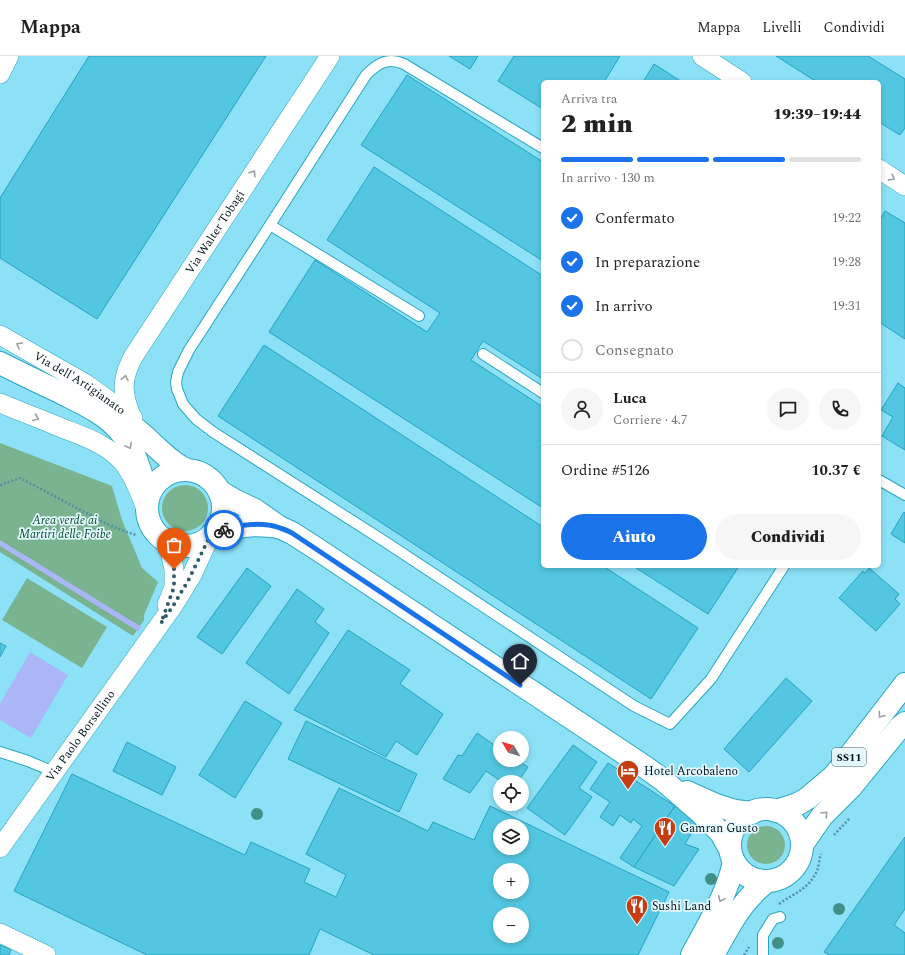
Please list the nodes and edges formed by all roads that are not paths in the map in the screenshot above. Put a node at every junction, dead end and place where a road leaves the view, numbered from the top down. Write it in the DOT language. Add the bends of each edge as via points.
graph roads {
  1 [pos="9,56"];
  2 [pos="330,56"];
  3 [pos="702,56"];
  4 [pos="725,63"];
  5 [pos="0,74"];
  6 [pos="740,80"];
  7 [pos="541,147"];
  8 [pos="881,171"];
  9 [pos="905,186"];
  10 [pos="270,224"];
  11 [pos="419,316"];
  12 [pos="0,335"];
  13 [pos="483,354"];
  14 [pos="0,363"];
  15 [pos="541,392"];
  16 [pos="0,403"];
  17 [pos="93,409"];
  18 [pos="132,416"];
  19 [pos="150,442"];
  20 [pos="187,470"];
  21 [pos="881,481"];
  22 [pos="219,490"];
  23 [pos="905,495"];
  24 [pos="147,503"];
  25 [pos="280,527"];
  26 [pos="211,536"];
  27 [pos="168,543"];
  28 [pos="783,568"];
  29 [pos="161,623"];
  30 [pos="905,684"];
  31 [pos="905,723"];
  32 [pos="0,752"];
  33 [pos="54,772"];
  34 [pos="663,780"];
  35 [pos="776,811"];
  36 [pos="752,813"];
  37 [pos="802,845"];
  38 [pos="0,848"];
  39 [pos="732,856"];
  40 [pos="767,881"];
  41 [pos="780,917"];
  42 [pos="0,933"];
  43 [pos="46,955"];
  44 [pos="692,955"];
  45 [pos="713,955"];
  46 [pos="763,955"];
  1 -- 5 [label="street"];
  18 -- 2 [label="street, Via Walter Tobagi, one-way" via="124,384 126,371 133,357"];
  3 -- 4 [label="street"];
  4 -- 6 [label="street"];
  7 -- 10 [label="lane" via="409,66 394,60 389,61 375,67 366,75"];
  8 -- 9 [label="street, one-way"];
  10 -- 11 [label="lane"];
  10 -- 28 [label="lane" via="189,350 178,372 177,389 183,404 196,419 213,432 384,540 634,706 670,724 712,678"];
  18 -- 12 [label="street, Via dell'Artigianato, one-way" via="86,384"];
  13 -- 15 [label="lane"];
  14 -- 17 [label="street"];
  16 -- 24 [label="street, one-way" via="110,450 129,471"];
  17 -- 19 [label="street" via="123,420"];
  17 -- 24 [label="street, one-way" via="114,425 127,442 140,472"];
  18 -- 19 [label="street, Via dell'Artigianato"];
  19 -- 20 [label="street"];
  20 -- 22 [label="street" via="206,476"];
  20 -- 24 [label="street" via="175,471 163,477 154,486"];
  21 -- 23 [label="lane"];
  22 -- 25 [label="street"];
  22 -- 26 [label="street" via="223,503 222,516"];
  24 -- 27 [label="street" via="148,521"];
  25 -- 26 [label="street" via="262,524 243,526 226,529"];
  25 -- 34 [label="street"];
  26 -- 27 [label="street" via="192,546"];
  26 -- 29 [label="street, Via Paolo Borsellino" via="188,581"];
  27 -- 29 [label="street, Via Paolo Borsellino" via="174,569 174,587"];
  29 -- 33 [label="street, Via Paolo Borsellino"];
  30 -- 35 [label="street, SS11, one-way" via="834,776 808,798"];
  37 -- 31 [label="street, SS11, one-way" via="822,816 852,787"];
  32 -- 33 [label="lane"];
  33 -- 38 [label="street, Via Paolo Borsellino"];
  34 -- 36 [label="street" via="716,805"];
  34 -- 39 [label="street" via="721,834"];
  35 -- 36 [label="street, SS11"];
  35 -- 37 [label="street" via="791,820 797,828"];
  36 -- 39 [label="street" via="743,818 734,830 731,839"];
  37 -- 40 [label="street, SS11" via="800,857 789,872 779,879"];
  39 -- 40 [label="street" via="743,873 760,881"];
  39 -- 44 [label="street, one-way" via="732,876"];
  40 -- 45 [label="street, SS11" via="731,922"];
  41 -- 46 [label="lane" via="773,919 763,935"];
  42 -- 43 [label="street"];
}
